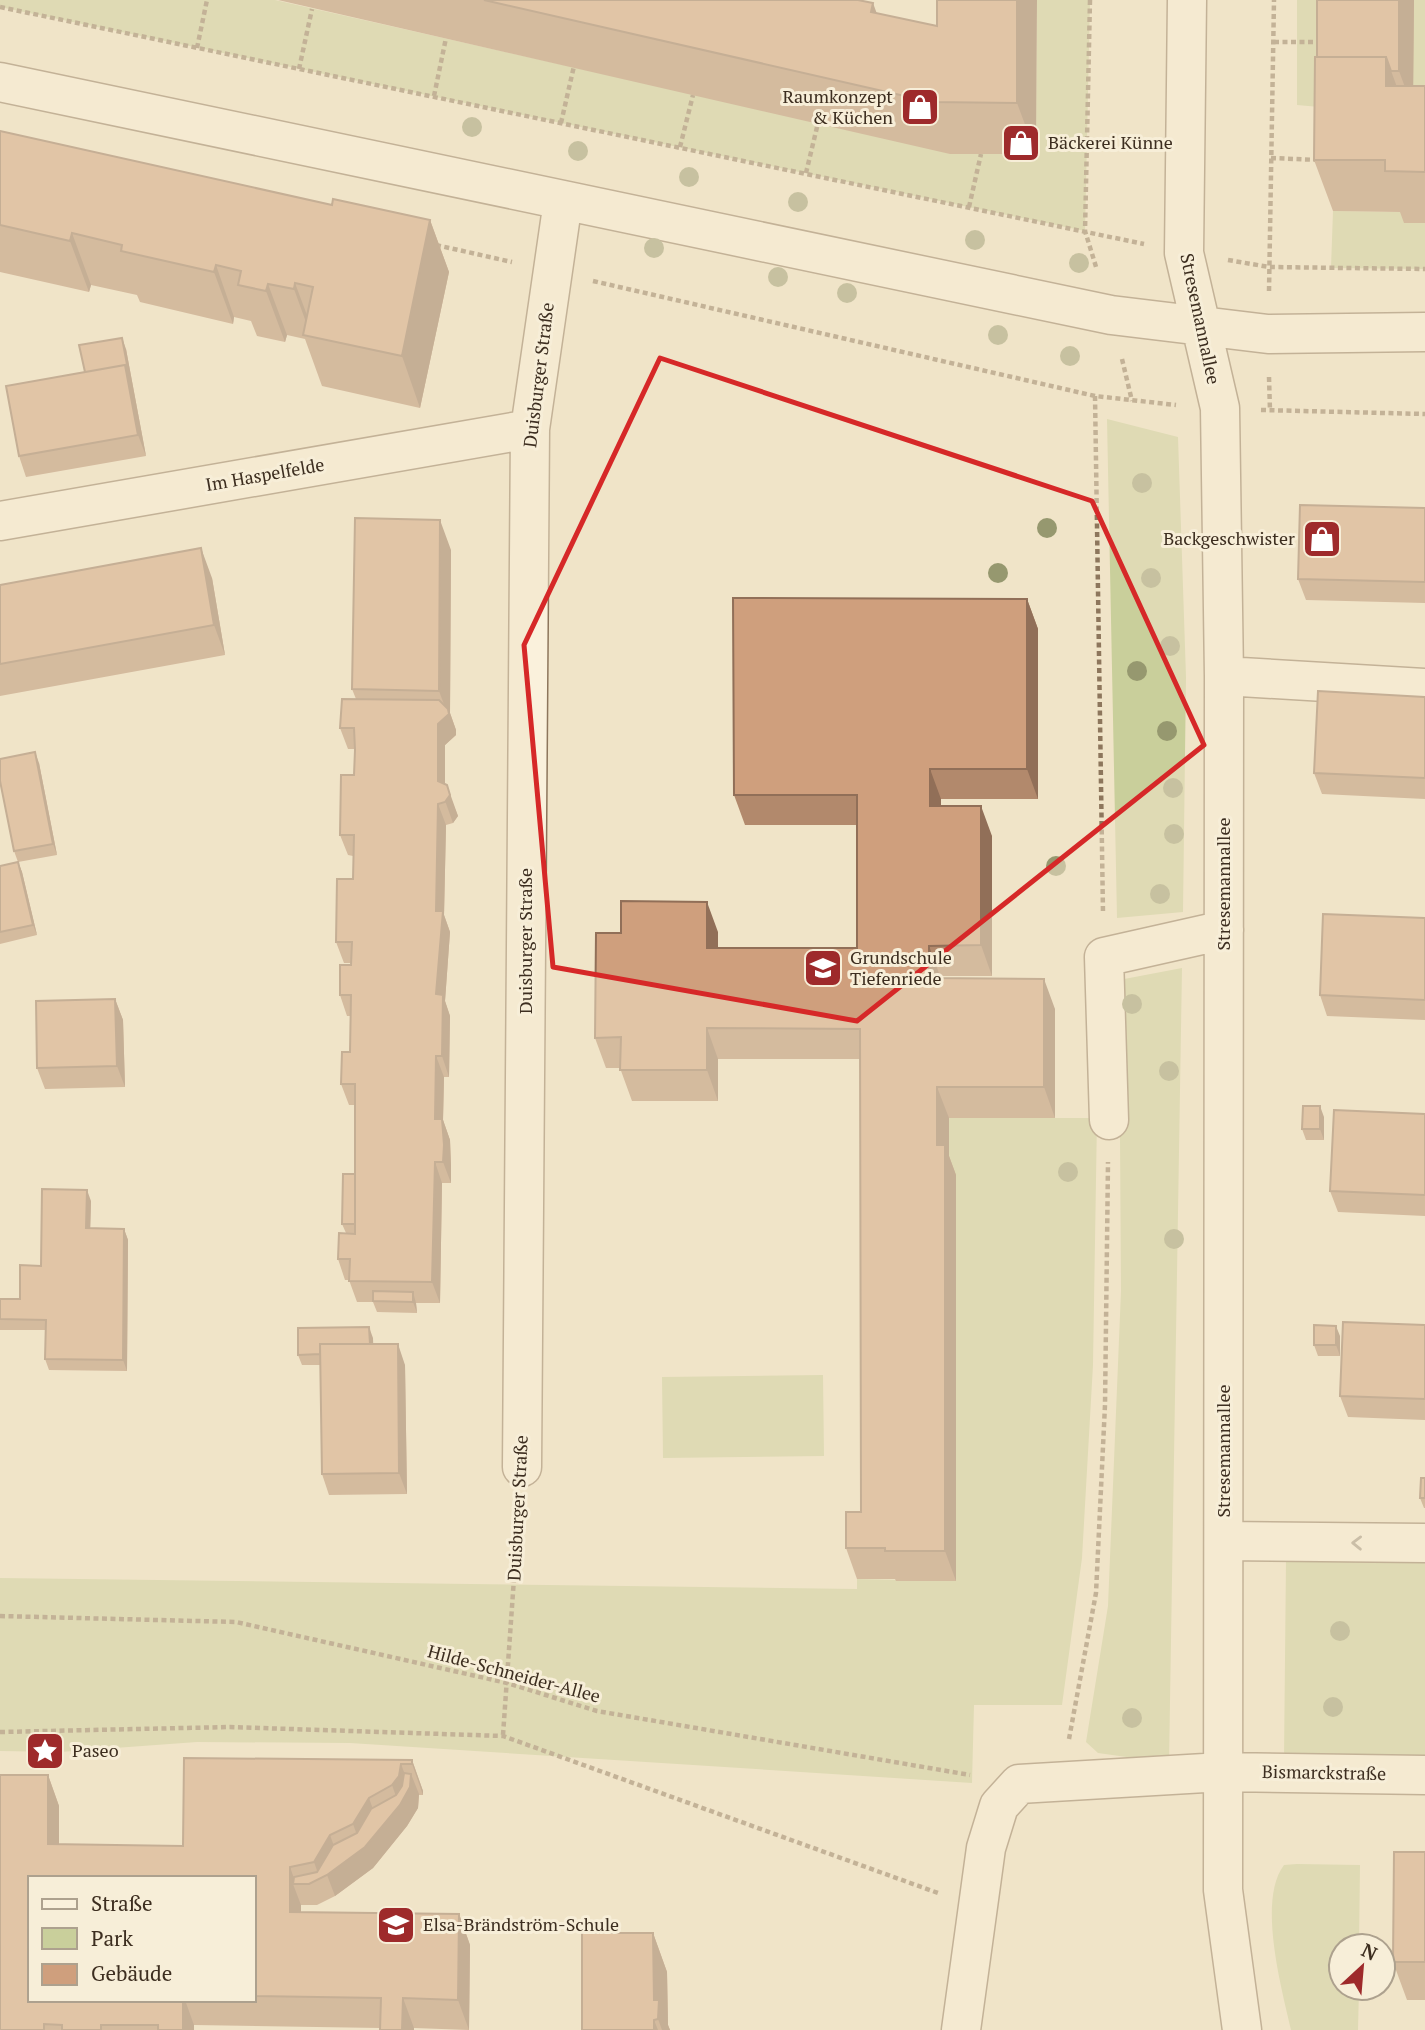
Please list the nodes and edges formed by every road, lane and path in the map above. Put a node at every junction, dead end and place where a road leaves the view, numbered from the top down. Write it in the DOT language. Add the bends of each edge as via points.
graph roads {
  1 [pos="207,0"];
  2 [pos="1090,0"];
  3 [pos="1188,0"];
  4 [pos="1274,0"];
  5 [pos="0,7"];
  6 [pos="312,9"];
  7 [pos="446,38"];
  8 [pos="1331,41"];
  9 [pos="1274,42"];
  10 [pos="197,48"];
  11 [pos="574,66"];
  12 [pos="299,69"];
  13 [pos="0,82"];
  14 [pos="693,95"];
  15 [pos="434,96"];
  16 [pos="818,122"];
  17 [pos="561,123"];
  18 [pos="680,147"];
  19 [pos="981,154"];
  20 [pos="1271,158"];
  21 [pos="1321,160"];
  22 [pos="806,173"];
  23 [pos="563,201"];
  24 [pos="970,207"];
  25 [pos="1085,231"];
  26 [pos="430,244"];
  27 [pos="1184,253"];
  28 [pos="1269,267"];
  29 [pos="1425,269"];
  30 [pos="552,271"];
  31 [pos="1200,326"];
  32 [pos="1425,332"];
  33 [pos="1095,396"];
  34 [pos="1220,408"];
  35 [pos="1425,414"];
  36 [pos="530,429"];
  37 [pos="0,521"];
  38 [pos="1224,676"];
  39 [pos="1425,688"];
  40 [pos="1224,930"];
  41 [pos="1104,957"];
  42 [pos="1108,1120"];
  43 [pos="522,1467"];
  44 [pos="1224,1541"];
  45 [pos="1425,1543"];
  46 [pos="0,1616"];
  47 [pos="507,1683"];
  48 [pos="0,1732"];
  49 [pos="503,1736"];
  50 [pos="1222,1772"];
  51 [pos="1425,1775"];
  52 [pos="1062,1782"];
  53 [pos="1019,1784"];
  54 [pos="978,1907"];
  55 [pos="961,2030"];
  56 [pos="1242,2030"];
  1 -- 10 [label="path"];
  2 -- 25 [label="path"];
  3 -- 27 [label="street, Stresemannallee"];
  4 -- 9 [label="path"];
  5 -- 10 [label="path"];
  6 -- 12 [label="path"];
  7 -- 15 [label="path"];
  8 -- 9 [label="path"];
  9 -- 20 [label="path"];
  10 -- 12 [label="path"];
  11 -- 17 [label="path"];
  12 -- 15 [label="path"];
  13 -- 23 [label="street"];
  14 -- 18 [label="path"];
  15 -- 17 [label="path"];
  16 -- 22 [label="path"];
  17 -- 18 [label="path"];
  18 -- 22 [label="path"];
  19 -- 24 [label="path"];
  20 -- 21 [label="path"];
  20 -- 28 [label="path"];
  22 -- 24 [label="path"];
  23 -- 30 [label="street, Duisburger Straße"];
  23 -- 31 [label="street" via="1111,315"];
  24 -- 25 [label="path"];
  25 -- 27 [label="path"];
  26 -- 30 [label="path"];
  27 -- 28 [label="path"];
  27 -- 31 [label="street, Stresemannallee"];
  28 -- 29 [label="path"];
  30 -- 33 [label="path"];
  30 -- 36 [label="street, Duisburger Straße"];
  31 -- 32 [label="street" via="1268,334"];
  31 -- 34 [label="street, Stresemannallee"];
  33 -- 34 [label="path"];
  33 -- 41 [label="path"];
  34 -- 35 [label="path"];
  34 -- 38 [label="street, Stresemannallee"];
  36 -- 37 [label="street, Im Haspelfelde"];
  36 -- 43 [label="street, Duisburger Straße"];
  38 -- 39 [label="street"];
  38 -- 40 [label="street, Stresemannallee"];
  40 -- 41 [label="street"];
  40 -- 44 [label="street, Stresemannallee"];
  41 -- 42 [label="street"];
  42 -- 52 [label="path" via="1105,1405 1096,1593"];
  43 -- 47 [label="path, Duisburger Straße"];
  45 -- 44 [label="street, one-way"];
  44 -- 50 [label="street, Stresemannallee"];
  46 -- 47 [label="path, Hilde-Schneider-Allee" via="236,1622"];
  47 -- 49 [label="path, Duisburger Straße"];
  47 -- 53 [label="path, Hilde-Schneider-Allee" via="597,1711"];
  48 -- 49 [label="path" via="230,1727"];
  49 -- 54 [label="path"];
  50 -- 51 [label="street, Bismarckstraße"];
  50 -- 52 [label="street"];
  50 -- 56 [label="street, Stresemannallee" via="1223,1890"];
  52 -- 53 [label="street"];
  53 -- 54 [label="street" via="999,1806 986,1848"];
  54 -- 55 [label="street"];
}
